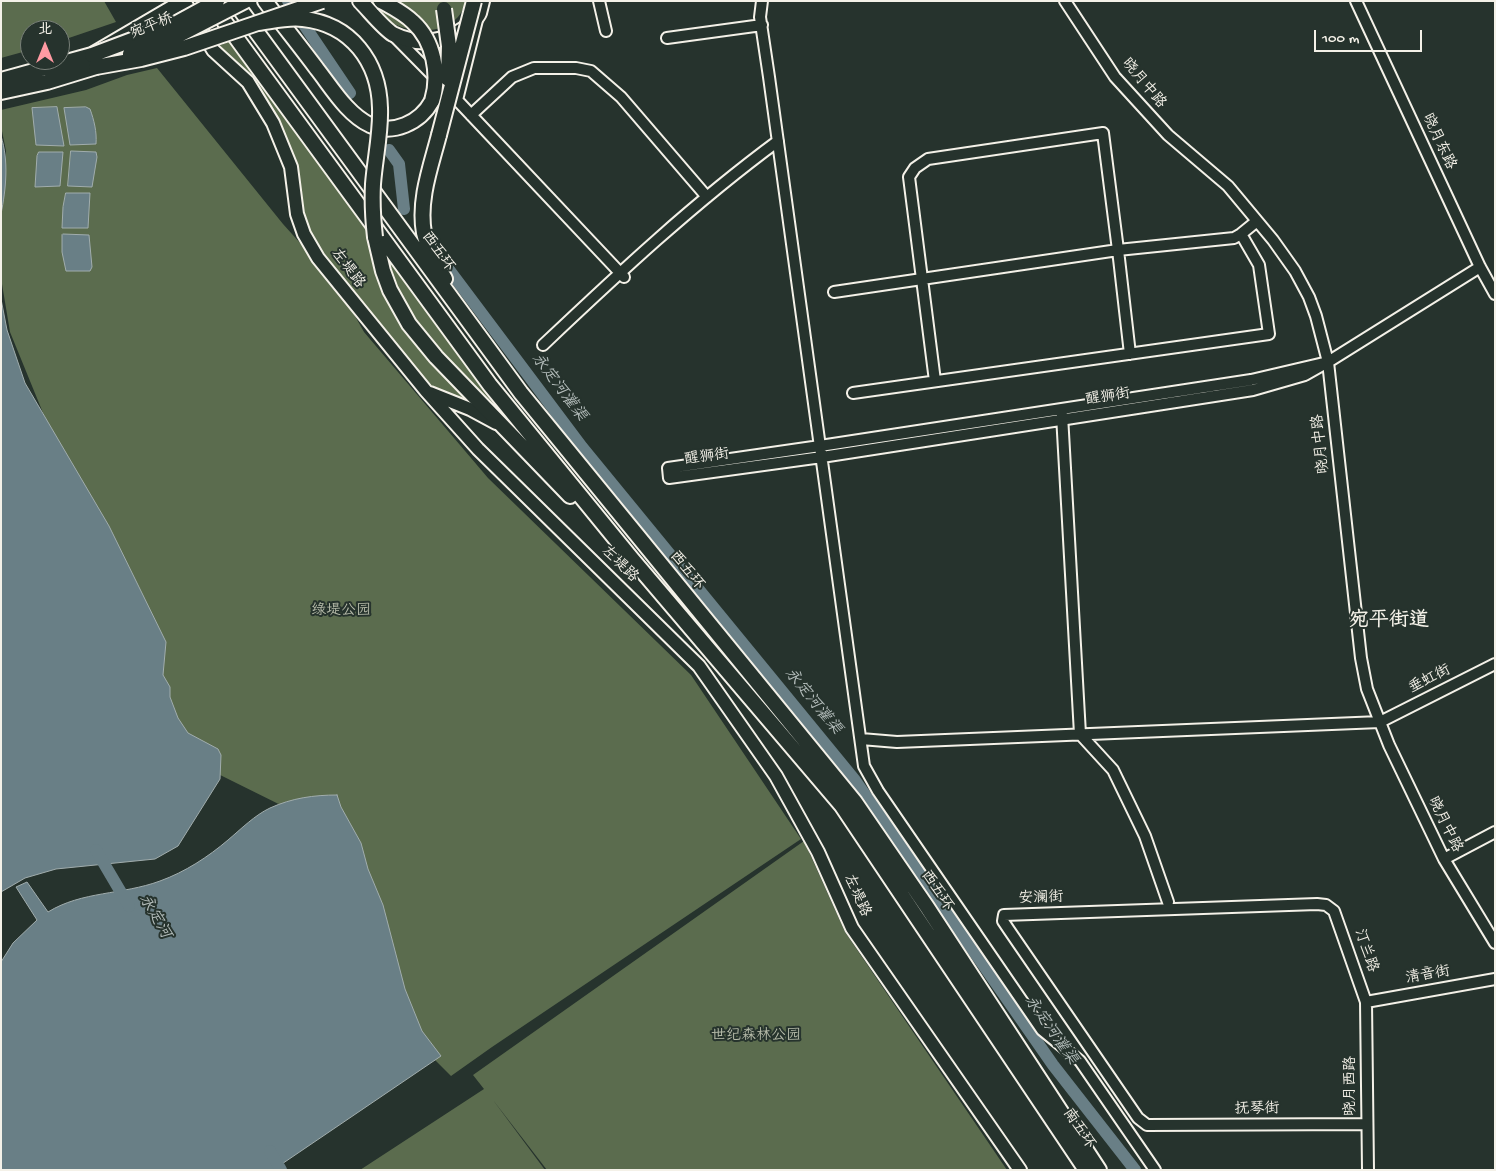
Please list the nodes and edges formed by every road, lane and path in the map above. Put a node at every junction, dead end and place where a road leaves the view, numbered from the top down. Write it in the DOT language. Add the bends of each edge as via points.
graph roads {
  1 [pos="184,1"];
  2 [pos="209,1"];
  3 [pos="217,1"];
  4 [pos="234,1"];
  5 [pos="245,1"];
  6 [pos="265,1"];
  7 [pos="322,1"];
  8 [pos="360,1"];
  9 [pos="381,1"];
  10 [pos="474,1"];
  11 [pos="599,1"];
  12 [pos="762,1"];
  13 [pos="1065,1"];
  14 [pos="1356,1"];
  15 [pos="443,5"];
  16 [pos="480,8"];
  17 [pos="258,23"];
  18 [pos="762,25"];
  19 [pos="606,31"];
  20 [pos="392,33"];
  21 [pos="667,38"];
  22 [pos="94,61"];
  23 [pos="1,80"];
  24 [pos="1,92"];
  25 [pos="452,101"];
  26 [pos="471,115"];
  27 [pos="778,141"];
  28 [pos="707,197"];
  29 [pos="1257,221"];
  30 [pos="1241,234"];
  31 [pos="1118,250"];
  32 [pos="1480,267"];
  33 [pos="622,275"];
  34 [pos="922,279"];
  35 [pos="834,292"];
  36 [pos="1495,294"];
  37 [pos="464,318"];
  38 [pos="543,345"];
  39 [pos="1130,354"];
  40 [pos="1328,362"];
  41 [pos="935,381"];
  42 [pos="426,391"];
  43 [pos="853,393"];
  44 [pos="1062,409"];
  45 [pos="1062,420"];
  46 [pos="505,429"];
  47 [pos="821,452"];
  48 [pos="632,559"];
  49 [pos="1495,664"];
  50 [pos="1380,722"];
  51 [pos="1080,734"];
  52 [pos="861,739"];
  53 [pos="1495,832"];
  54 [pos="1444,859"];
  55 [pos="1168,902"];
  56 [pos="1334,911"];
  57 [pos="1495,943"];
  58 [pos="1495,979"];
  59 [pos="1366,1002"];
  60 [pos="1043,1107"];
  61 [pos="1368,1124"];
  62 [pos="1147,1125"];
  63 [pos="1020,1170"];
  64 [pos="1079,1170"];
  65 [pos="1086,1170"];
  66 [pos="1099,1170"];
  67 [pos="1155,1170"];
  68 [pos="1368,1170"];
  1 -- 22 [label="highway, bridge"];
  1 -- 42 [label="main road, 左堤路" via="213,50 248,82 274,124 290,167 297,214 318,258"];
  2 -- 48 [label="highway, 西五环" via="490,385"];
  3 -- 22 [label="highway, 宛平桥, bridge" via="177,24"];
  4 -- 37 [label="highway, 西五环"];
  5 -- 22 [label="highway, 宛平桥, bridge" via="179,35"];
  6 -- 9 [label="highway, bridge" via="342,101 358,117 382,128 403,126 422,115 432,101 436,66 429,45 415,23"];
  7 -- 17 [label="highway, bridge"];
  8 -- 20 [label="highway"];
  10 -- 25 [label="highway, bridge"];
  11 -- 19 [label="street"];
  12 -- 18 [label="street"];
  13 -- 29 [label="street, 晓月中路" via="1115,76 1168,135 1228,186"];
  14 -- 32 [label="street, 晓月东路"];
  15 -- 25 [label="highway, bridge"];
  16 -- 20 [label="highway" via="468,27 440,40 411,40"];
  16 -- 25 [label="street"];
  17 -- 22 [label="highway, bridge" via="141,59"];
  17 -- 46 [label="highway, bridge" via="293,19 321,22 350,38 367,57 377,81 381,110 373,183 375,237 390,290 409,324 436,357"];
  18 -- 21 [label="street"];
  18 -- 27 [label="street"];
  20 -- 25 [label="street"];
  22 -- 23 [label="highway"];
  22 -- 24 [label="highway" via="47,82"];
  25 -- 26 [label="street"];
  25 -- 37 [label="highway, bridge" via="439,135 425,190 424,233"];
  26 -- 28 [label="street" via="512,77 534,68 591,71 621,96"];
  26 -- 33 [label="street"];
  27 -- 28 [label="street"];
  27 -- 47 [label="street"];
  28 -- 33 [label="street"];
  29 -- 30 [label="street"];
  29 -- 40 [label="street, 晓月中路" via="1295,271 1309,297"];
  30 -- 31 [label="street" via="1234,238"];
  30 -- 39 [label="street" via="1258,265 1269,334"];
  31 -- 34 [label="street"];
  31 -- 34 [label="street" via="1104,133 1094,134 928,159 915,168 909,177"];
  31 -- 39 [label="street"];
  32 -- 36 [label="street, 晓月东路"];
  32 -- 40 [label="street, 醒狮街"];
  33 -- 38 [label="street"];
  34 -- 35 [label="street"];
  34 -- 41 [label="street"];
  37 -- 66 [label="highway, 西五环" via="521,394 855,802"];
  39 -- 41 [label="street"];
  40 -- 44 [label="street, 醒狮街" via="1251,380"];
  40 -- 45 [label="street, 醒狮街" via="1305,375 1253,390"];
  40 -- 50 [label="street, 晓月中路" via="1361,658 1367,689"];
  41 -- 43 [label="street"];
  42 -- 46 [label="main road" via="470,409"];
  42 -- 63 [label="main road, 左堤路" via="478,449 700,666 776,776 818,852 852,928"];
  44 -- 45 [label="street"];
  44 -- 47 [label="street, 醒狮街"];
  45 -- 47 [label="street, 醒狮街"];
  45 -- 51 [label="street"];
  46 -- 48 [label="highway"];
  47 -- 47 [label="street, 醒狮街" via="668,468 669,478"];
  47 -- 52 [label="street"];
  48 -- 60 [label="highway, 西五环" via="842,806"];
  49 -- 50 [label="street, 垂虹街"];
  50 -- 51 [label="street"];
  50 -- 54 [label="street, 晓月中路"];
  51 -- 52 [label="street" via="897,742"];
  51 -- 55 [label="street" via="1113,770 1145,836"];
  52 -- 67 [label="street" via="864,766 889,808 1042,1030 1080,1061"];
  53 -- 54 [label="street"];
  54 -- 57 [label="street, 晓月中路"];
  56 -- 59 [label="street, 汀兰路"];
  56 -- 62 [label="street, 安澜街" via="1326,905 1317,904 1004,915 1003,920 1014,938 1138,1118"];
  58 -- 59 [label="street, 清音街"];
  59 -- 61 [label="street, 晓月西路"];
  60 -- 64 [label="highway"];
  60 -- 65 [label="highway, 南五环"];
  61 -- 62 [label="street, 抚琴街"];
  61 -- 68 [label="street, 晓月西路"];
}
